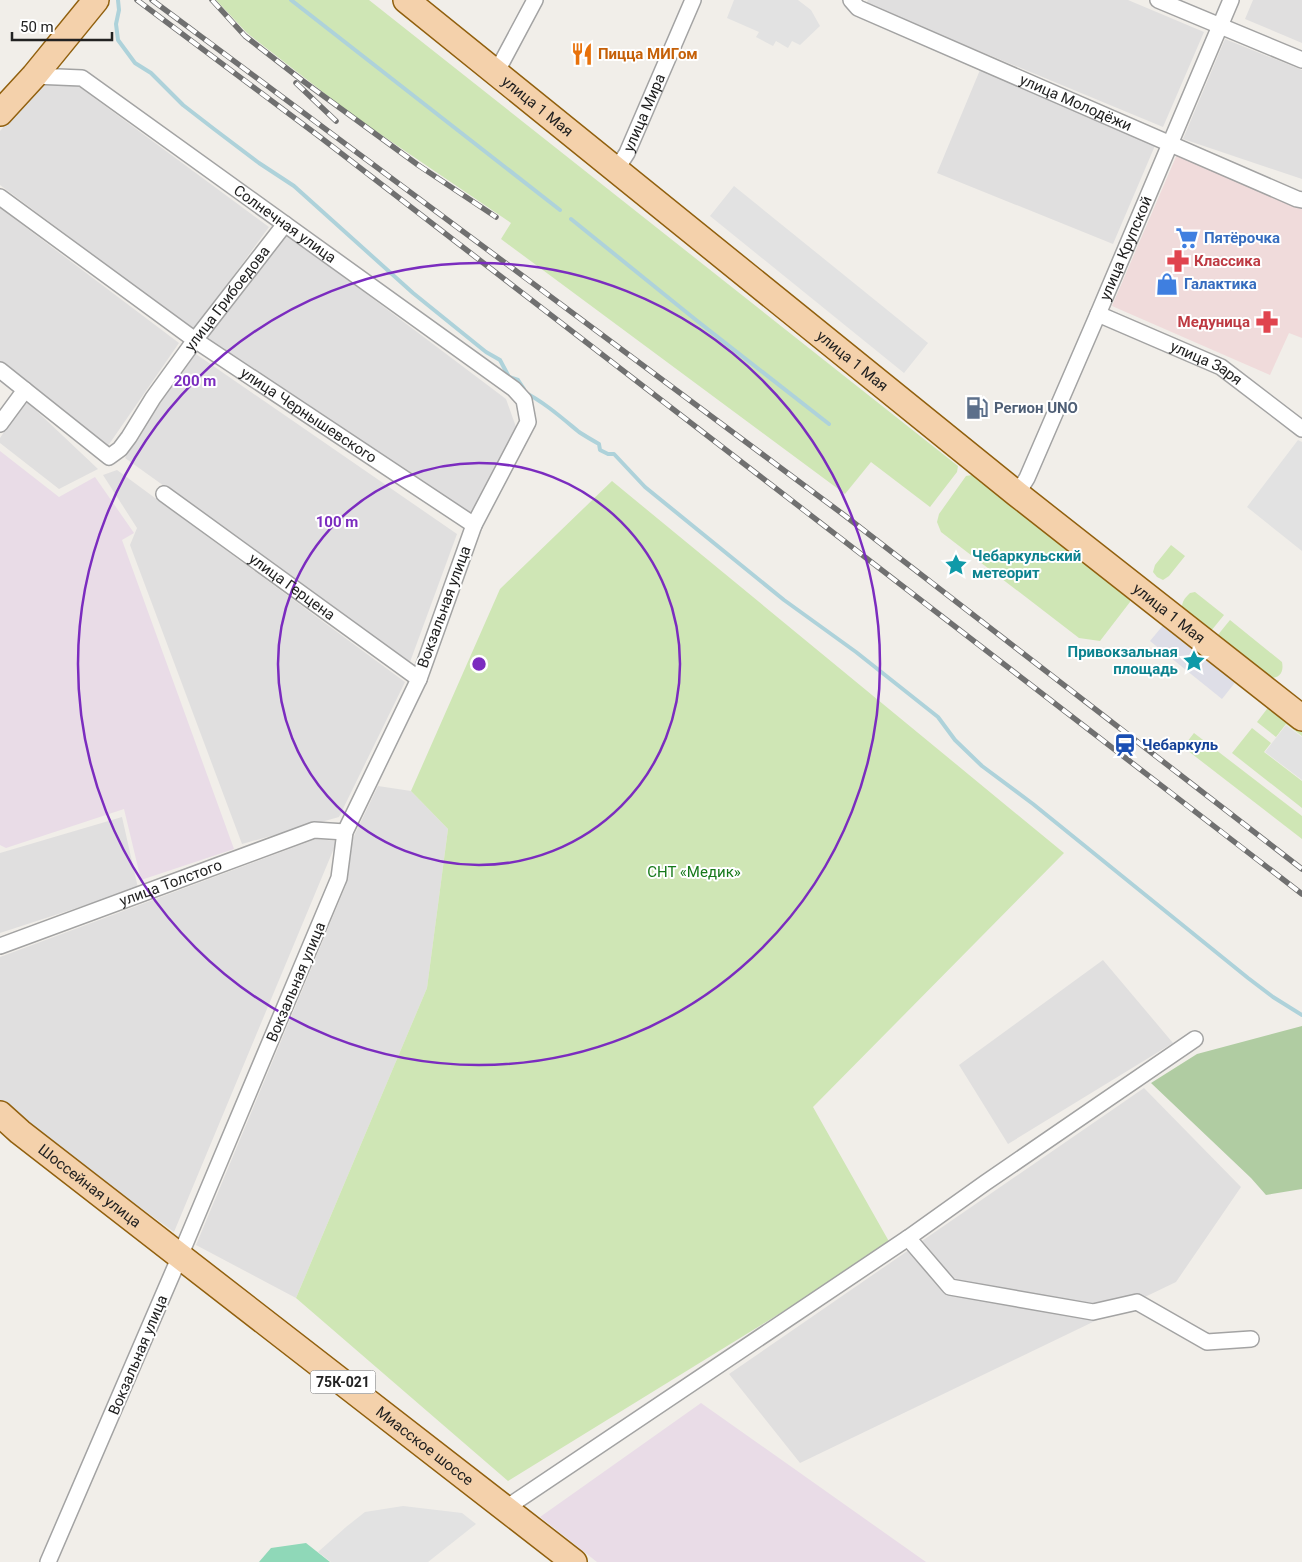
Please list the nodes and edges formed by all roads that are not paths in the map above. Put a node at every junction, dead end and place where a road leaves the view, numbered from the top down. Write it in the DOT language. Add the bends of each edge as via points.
graph roads {
  1 [pos="96,0"];
  2 [pos="406,0"];
  3 [pos="535,0"];
  4 [pos="693,0"];
  5 [pos="851,0"];
  6 [pos="1158,0"];
  7 [pos="1231,0"];
  8 [pos="1220,26"];
  9 [pos="1302,60"];
  10 [pos="496,73"];
  11 [pos="34,76"];
  12 [pos="0,113"];
  13 [pos="1170,144"];
  14 [pos="616,170"];
  15 [pos="0,197"];
  16 [pos="1302,200"];
  17 [pos="285,224"];
  18 [pos="1098,314"];
  19 [pos="195,340"];
  20 [pos="0,370"];
  21 [pos="25,390"];
  22 [pos="524,400"];
  23 [pos="0,424"];
  24 [pos="1302,430"];
  25 [pos="164,494"];
  26 [pos="1017,494"];
  27 [pos="474,525"];
  28 [pos="418,678"];
  29 [pos="1302,718"];
  30 [pos="345,832"];
  31 [pos="0,946"];
  32 [pos="1195,1039"];
  33 [pos="0,1114"];
  34 [pos="908,1238"];
  35 [pos="180,1256"];
  36 [pos="1251,1339"];
  37 [pos="506,1508"];
  38 [pos="48,1562"];
  39 [pos="574,1562"];
  1 -- 11 [label="main road"];
  2 -- 10 [label="main road, улица 1 Мая"];
  3 -- 10 [label="street"];
  4 -- 14 [label="street, улица Мира" via="627,153"];
  5 -- 13 [label="street, улица Молодёжи" via="858,8"];
  6 -- 8 [label="street"];
  7 -- 8 [label="street, улица Крупской"];
  8 -- 9 [label="street"];
  8 -- 13 [label="street, улица Крупской"];
  10 -- 14 [label="main road, улица 1 Мая"];
  11 -- 12 [label="main road"];
  11 -- 17 [label="street, Солнечная улица" via="82,78"];
  13 -- 16 [label="street, улица Молодёжи"];
  13 -- 18 [label="street, улица Крупской"];
  14 -- 26 [label="main road, улица 1 Мая"];
  15 -- 19 [label="street, улица Чернышевского"];
  17 -- 19 [label="street, улица Грибоедова"];
  17 -- 22 [label="street, Солнечная улица" via="514,389"];
  18 -- 24 [label="street, улица Заря" via="1221,367"];
  18 -- 26 [label="street, улица Крупской" via="1027,478"];
  19 -- 21 [label="street, улица Грибоедова" via="120,449 109,457"];
  19 -- 27 [label="street, улица Чернышевского"];
  20 -- 21 [label="street"];
  21 -- 23 [label="street"];
  22 -- 27 [label="street, Вокзальная улица" via="528,422"];
  25 -- 28 [label="street, улица Герцена"];
  26 -- 29 [label="main road, улица 1 Мая"];
  27 -- 28 [label="street, Вокзальная улица"];
  28 -- 30 [label="street, Вокзальная улица"];
  30 -- 31 [label="street, улица Толстого" via="314,830"];
  30 -- 35 [label="street, Вокзальная улица" via="339,878"];
  32 -- 34 [label="street"];
  33 -- 35 [label="main road, Шоссейная улица / 75К-021"];
  34 -- 36 [label="street" via="950,1287 1093,1312 1136,1302 1207,1342"];
  34 -- 37 [label="street"];
  35 -- 37 [label="main road, Миасское шоссе / 75К-021"];
  35 -- 38 [label="street, Вокзальная улица"];
  37 -- 39 [label="main road, Миасское шоссе / 75К-021"];
}
